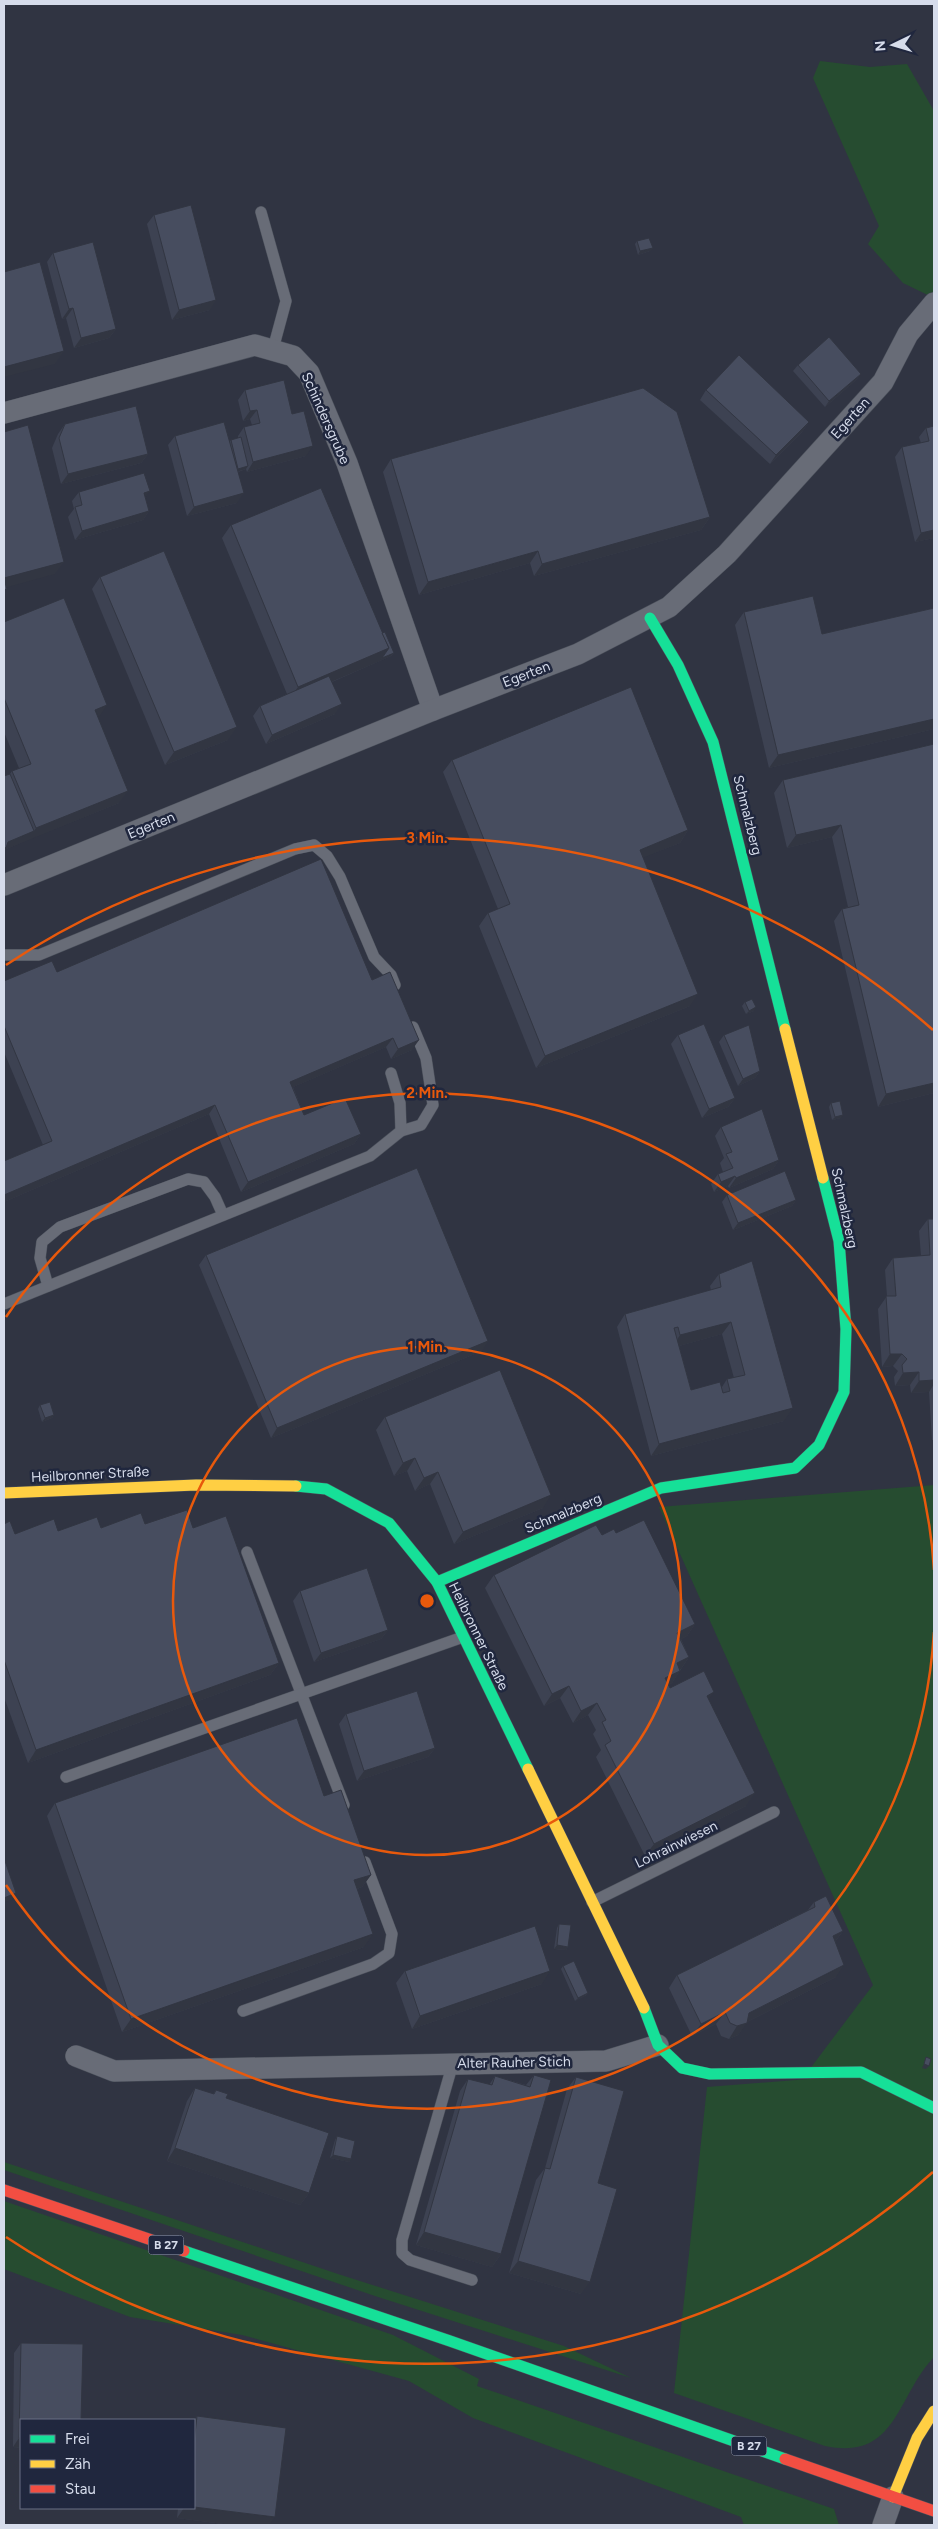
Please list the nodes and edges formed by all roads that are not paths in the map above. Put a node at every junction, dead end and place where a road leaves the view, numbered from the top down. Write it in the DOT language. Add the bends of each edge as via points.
graph roads {
  1 [pos="261,212"];
  2 [pos="934,303"];
  3 [pos="273,349"];
  4 [pos="4,413"];
  5 [pos="650,618"];
  6 [pos="433,710"];
  7 [pos="4,885"];
  8 [pos="4,955"];
  9 [pos="398,992"];
  10 [pos="409,1017"];
  11 [pos="391,1073"];
  12 [pos="401,1131"];
  13 [pos="223,1215"];
  14 [pos="48,1286"];
  15 [pos="4,1304"];
  16 [pos="4,1493"];
  17 [pos="247,1552"];
  18 [pos="437,1582"];
  19 [pos="463,1637"];
  20 [pos="302,1694"];
  21 [pos="66,1777"];
  22 [pos="774,1812"];
  23 [pos="347,1814"];
  24 [pos="361,1851"];
  25 [pos="591,1902"];
  26 [pos="243,2011"];
  27 [pos="658,2045"];
  28 [pos="76,2056"];
  29 [pos="453,2064"];
  30 [pos="934,2108"];
  31 [pos="4,2190"];
  32 [pos="472,2280"];
  33 [pos="934,2411"];
  34 [pos="893,2497"];
  35 [pos="934,2511"];
  36 [pos="883,2525"];
  1 -- 3 [label="lane" via="286,301"];
  2 -- 5 [label="street, Egerten" via="908,334 883,382 727,554 669,607"];
  3 -- 4 [label="street, Schindersgrube" via="255,345"];
  3 -- 6 [label="street, Schindersgrube" via="293,356 309,373 347,463"];
  5 -- 6 [label="street, Egerten" via="578,654"];
  5 -- 18 [label="street, Schmalzberg" via="678,665 713,742 823,1174 839,1240 846,1329 844,1392 819,1445 795,1468 661,1488"];
  6 -- 7 [label="street, Egerten"];
  8 -- 9 [label="lane" via="39,955 295,849 314,845 327,856 340,877 374,958 391,975"];
  10 -- 12 [label="lane" via="426,1058 433,1105 421,1125"];
  11 -- 12 [label="lane" via="400,1103"];
  12 -- 13 [label="lane" via="370,1156"];
  13 -- 14 [label="lane"];
  13 -- 14 [label="lane" via="204,1182 188,1179 60,1227 42,1242 40,1258"];
  14 -- 15 [label="lane"];
  16 -- 18 [label="street, Heilbronner Straße" via="196,1485 281,1485 326,1489 389,1523"];
  17 -- 20 [label="lane"];
  18 -- 19 [label="street, Heilbronner Straße"];
  19 -- 20 [label="lane"];
  19 -- 25 [label="street, Heilbronner Straße"];
  20 -- 21 [label="lane"];
  20 -- 23 [label="lane"];
  22 -- 25 [label="lane, Lohrainwiesen"];
  24 -- 26 [label="lane" via="392,1934 389,1953 373,1964"];
  25 -- 27 [label="street, Heilbronner Straße" via="650,2021"];
  27 -- 29 [label="street, Alter Rauher Stich" via="606,2061"];
  27 -- 30 [label="street" via="682,2068 710,2074 861,2072"];
  28 -- 29 [label="street, Alter Rauher Stich" via="114,2070"];
  29 -- 32 [label="lane" via="402,2240 402,2253 410,2260"];
  31 -- 34 [label="street, B 27" via="458,2344"];
  33 -- 34 [label="street" via="917,2438"];
  34 -- 35 [label="street, B 27"];
  34 -- 36 [label="street"];
}
